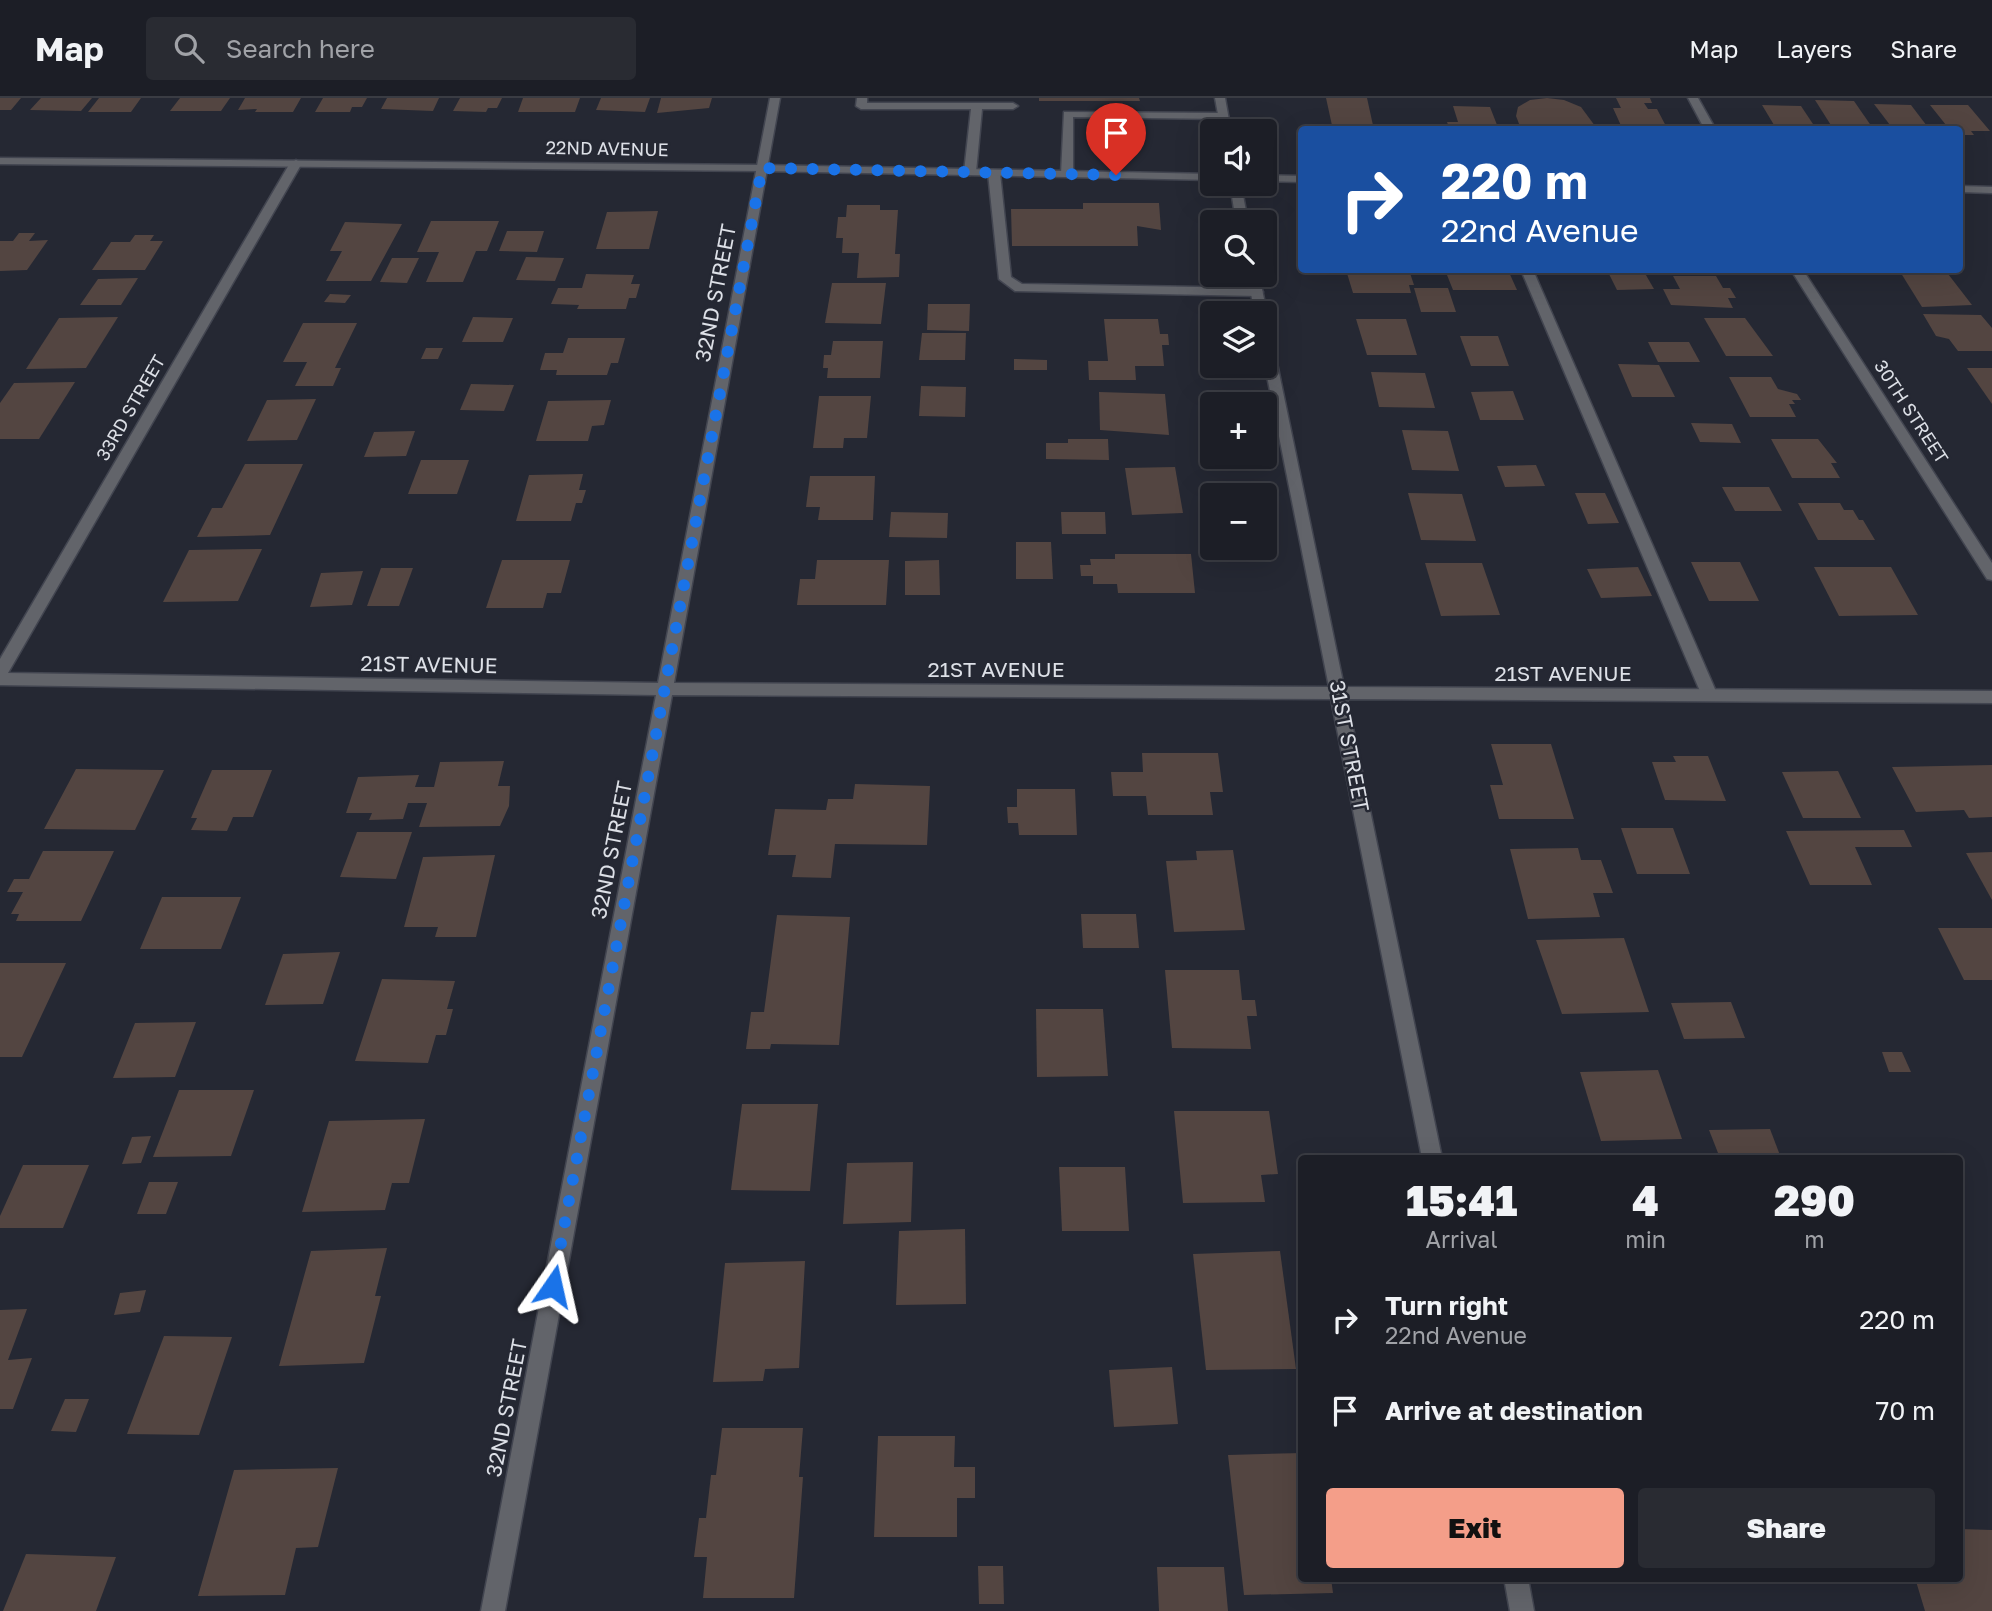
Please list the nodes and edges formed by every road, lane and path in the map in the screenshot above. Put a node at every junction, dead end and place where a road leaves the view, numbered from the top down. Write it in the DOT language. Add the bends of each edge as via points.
graph roads {
  1 [pos="775,98"];
  2 [pos="862,98"];
  3 [pos="1220,98"];
  4 [pos="1693,98"];
  5 [pos="977,106"];
  6 [pos="1013,106"];
  7 [pos="1223,116"];
  8 [pos="1224,119"];
  9 [pos="1709,126"];
  10 [pos="0,161"];
  11 [pos="296,163"];
  12 [pos="762,168"];
  13 [pos="970,172"];
  14 [pos="994,173"];
  15 [pos="1067,174"];
  16 [pos="1200,177"];
  17 [pos="1277,178"];
  18 [pos="1298,179"];
  19 [pos="1963,189"];
  20 [pos="1992,190"];
  21 [pos="1528,273"];
  22 [pos="1799,273"];
  23 [pos="1256,287"];
  24 [pos="1257,292"];
  25 [pos="1259,301"];
  26 [pos="1274,378"];
  27 [pos="1992,575"];
  28 [pos="0,673"];
  29 [pos="0,679"];
  30 [pos="665,689"];
  31 [pos="1338,694"];
  32 [pos="1710,696"];
  33 [pos="1992,697"];
  34 [pos="1431,1155"];
  35 [pos="1517,1582"];
  36 [pos="492,1611"];
  37 [pos="1522,1611"];
  1 -- 12 [label="street, 32ND STREET"];
  2 -- 5 [label="street" via="861,106"];
  3 -- 7 [label="street"];
  4 -- 9 [label="street"];
  5 -- 6 [label="street"];
  5 -- 13 [label="street"];
  7 -- 8 [label="street"];
  7 -- 15 [label="street" via="1068,114"];
  10 -- 11 [label="street, 22ND AVENUE"];
  11 -- 12 [label="street, 22ND AVENUE"];
  11 -- 28 [label="street, 33RD STREET"];
  12 -- 13 [label="street, 22ND AVENUE"];
  12 -- 30 [label="street, 32ND STREET"];
  13 -- 14 [label="street, 22ND AVENUE"];
  14 -- 15 [label="street, 22ND AVENUE"];
  14 -- 24 [label="street" via="1005,279 1019,288"];
  15 -- 16 [label="street, 22ND AVENUE"];
  17 -- 18 [label="street"];
  19 -- 20 [label="street"];
  21 -- 32 [label="street"];
  22 -- 27 [label="street, 30TH STREET"];
  23 -- 24 [label="street"];
  24 -- 25 [label="street"];
  26 -- 31 [label="street, 31ST STREET"];
  29 -- 30 [label="street, 21ST AVENUE"];
  30 -- 31 [label="street, 21ST AVENUE"];
  30 -- 36 [label="street, 32ND STREET"];
  31 -- 32 [label="street, 21ST AVENUE"];
  31 -- 34 [label="street, 31ST STREET"];
  32 -- 33 [label="street, 21ST AVENUE"];
  35 -- 37 [label="street"];
}
